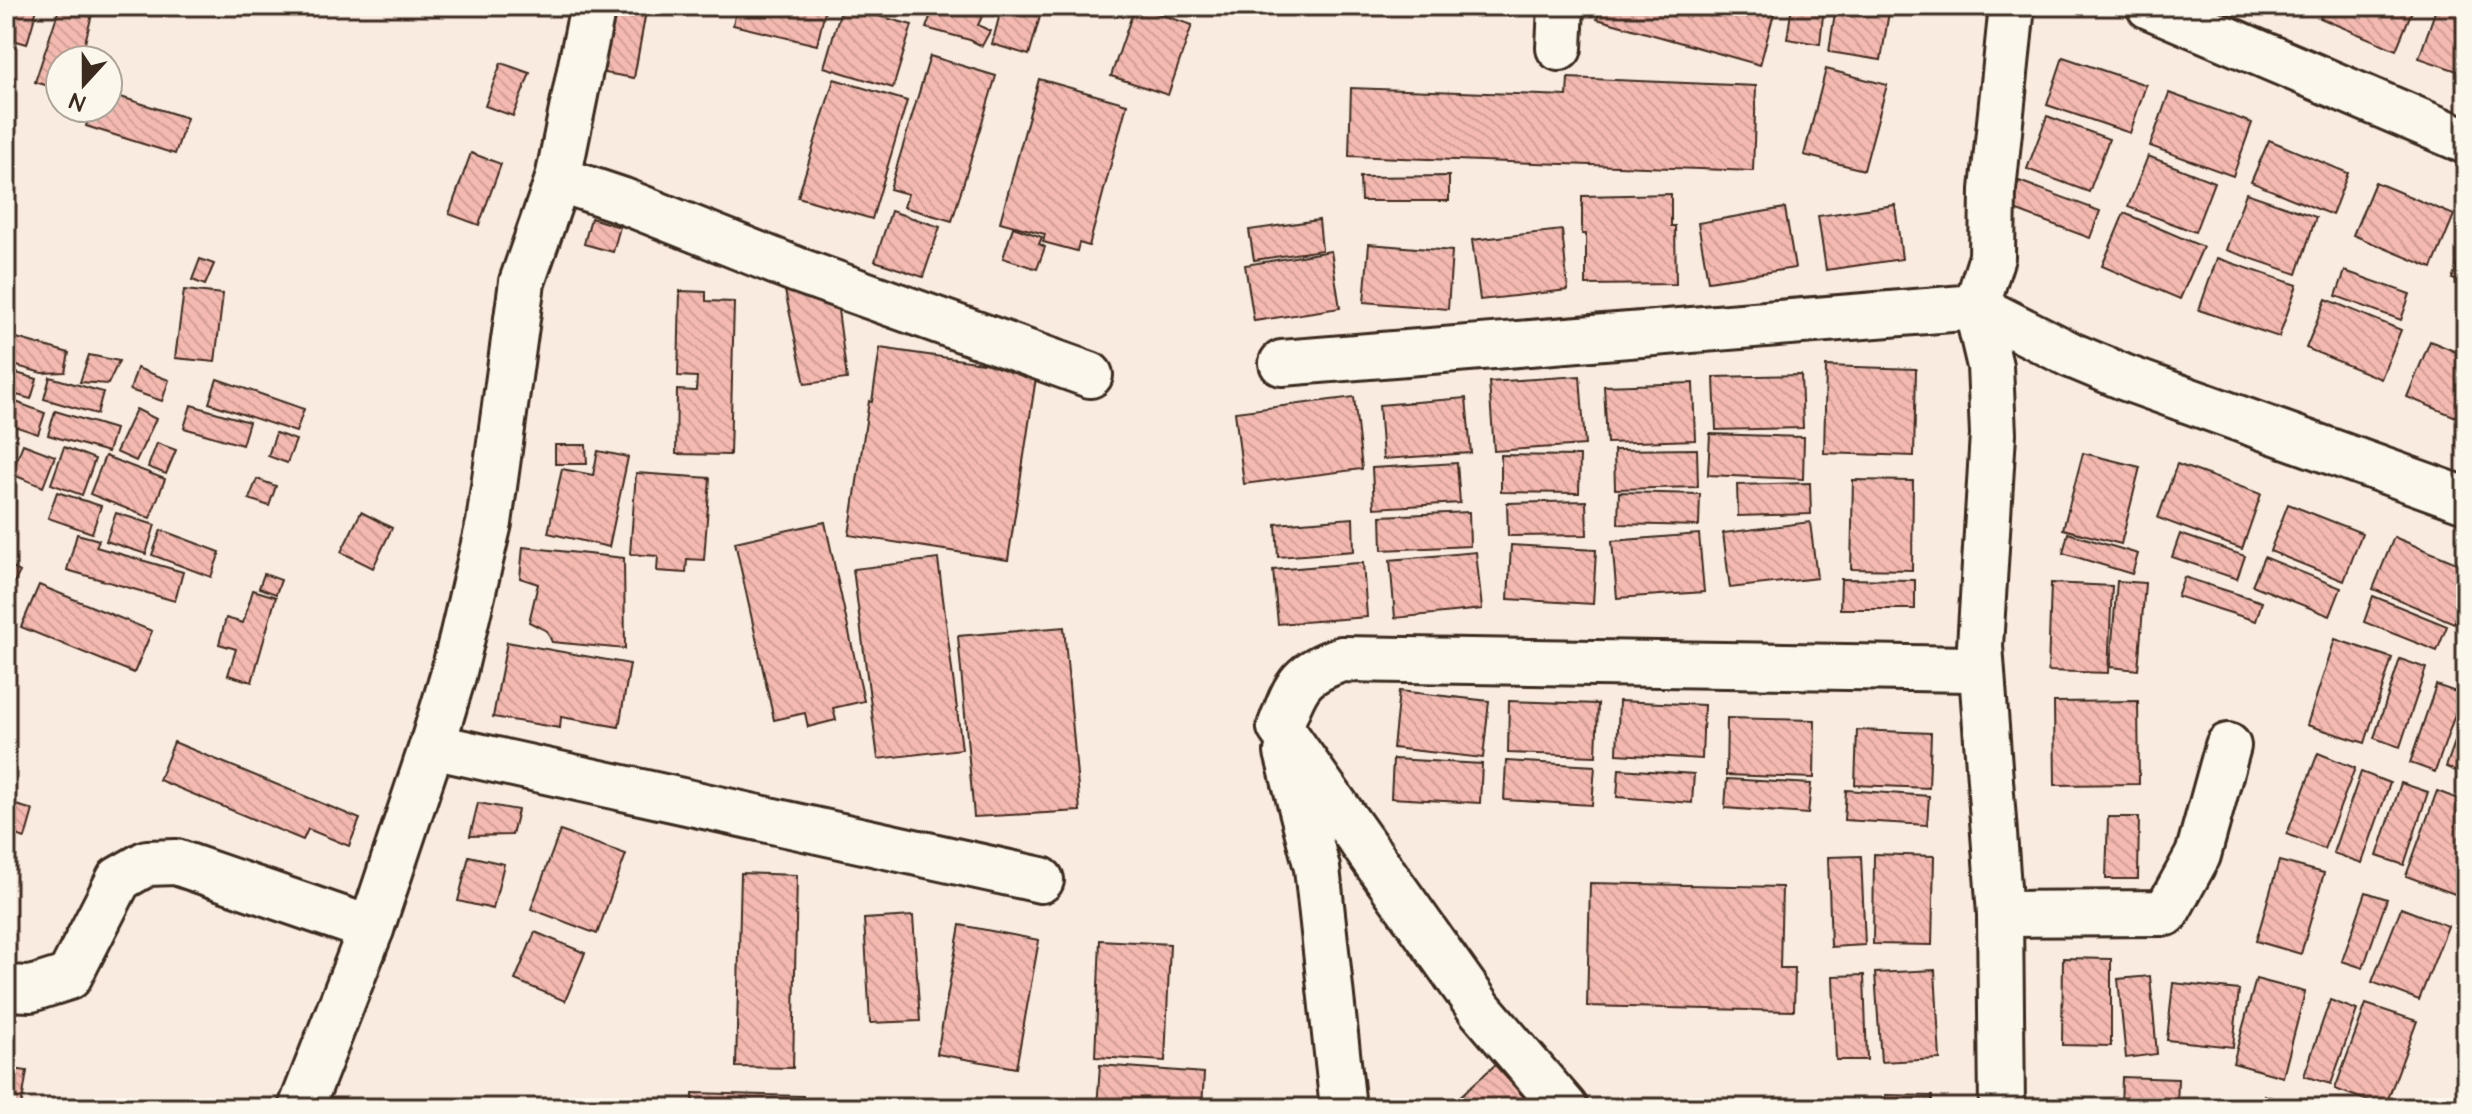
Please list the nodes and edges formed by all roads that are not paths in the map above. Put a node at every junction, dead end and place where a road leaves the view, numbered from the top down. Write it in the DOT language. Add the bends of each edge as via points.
graph roads {
  1 [pos="593,6"];
  2 [pos="2012,6"];
  3 [pos="2149,6"];
  4 [pos="2466,141"];
  5 [pos="558,179"];
  6 [pos="1976,307"];
  7 [pos="1282,363"];
  8 [pos="1090,375"];
  9 [pos="2466,500"];
  10 [pos="1981,665"];
  11 [pos="1280,727"];
  12 [pos="432,746"];
  13 [pos="2228,746"];
  14 [pos="1041,880"];
  15 [pos="2000,914"];
  16 [pos="371,929"];
  17 [pos="6,988"];
  18 [pos="301,1108"];
  19 [pos="1343,1108"];
  20 [pos="1565,1108"];
  21 [pos="2002,1108"];
  1 -- 5 [label="street"];
  2 -- 6 [label="street" via="1993,190 1992,257"];
  3 -- 4 [label="street"];
  5 -- 8 [label="street"];
  5 -- 12 [label="street" via="522,282 489,523"];
  6 -- 7 [label="street"];
  6 -- 9 [label="street" via="2126,378"];
  6 -- 10 [label="street" via="1990,366 1993,434"];
  10 -- 11 [label="street" via="1971,669 1342,659 1316,668 1295,688"];
  10 -- 15 [label="street"];
  11 -- 19 [label="street" via="1317,868"];
  11 -- 20 [label="street" via="1480,1009"];
  12 -- 14 [label="street"];
  12 -- 16 [label="street"];
  13 -- 15 [label="street" via="2198,855 2166,913"];
  15 -- 21 [label="street"];
  16 -- 17 [label="street" via="176,862 147,863 119,879 69,977 31,989"];
  16 -- 18 [label="street"];
}
